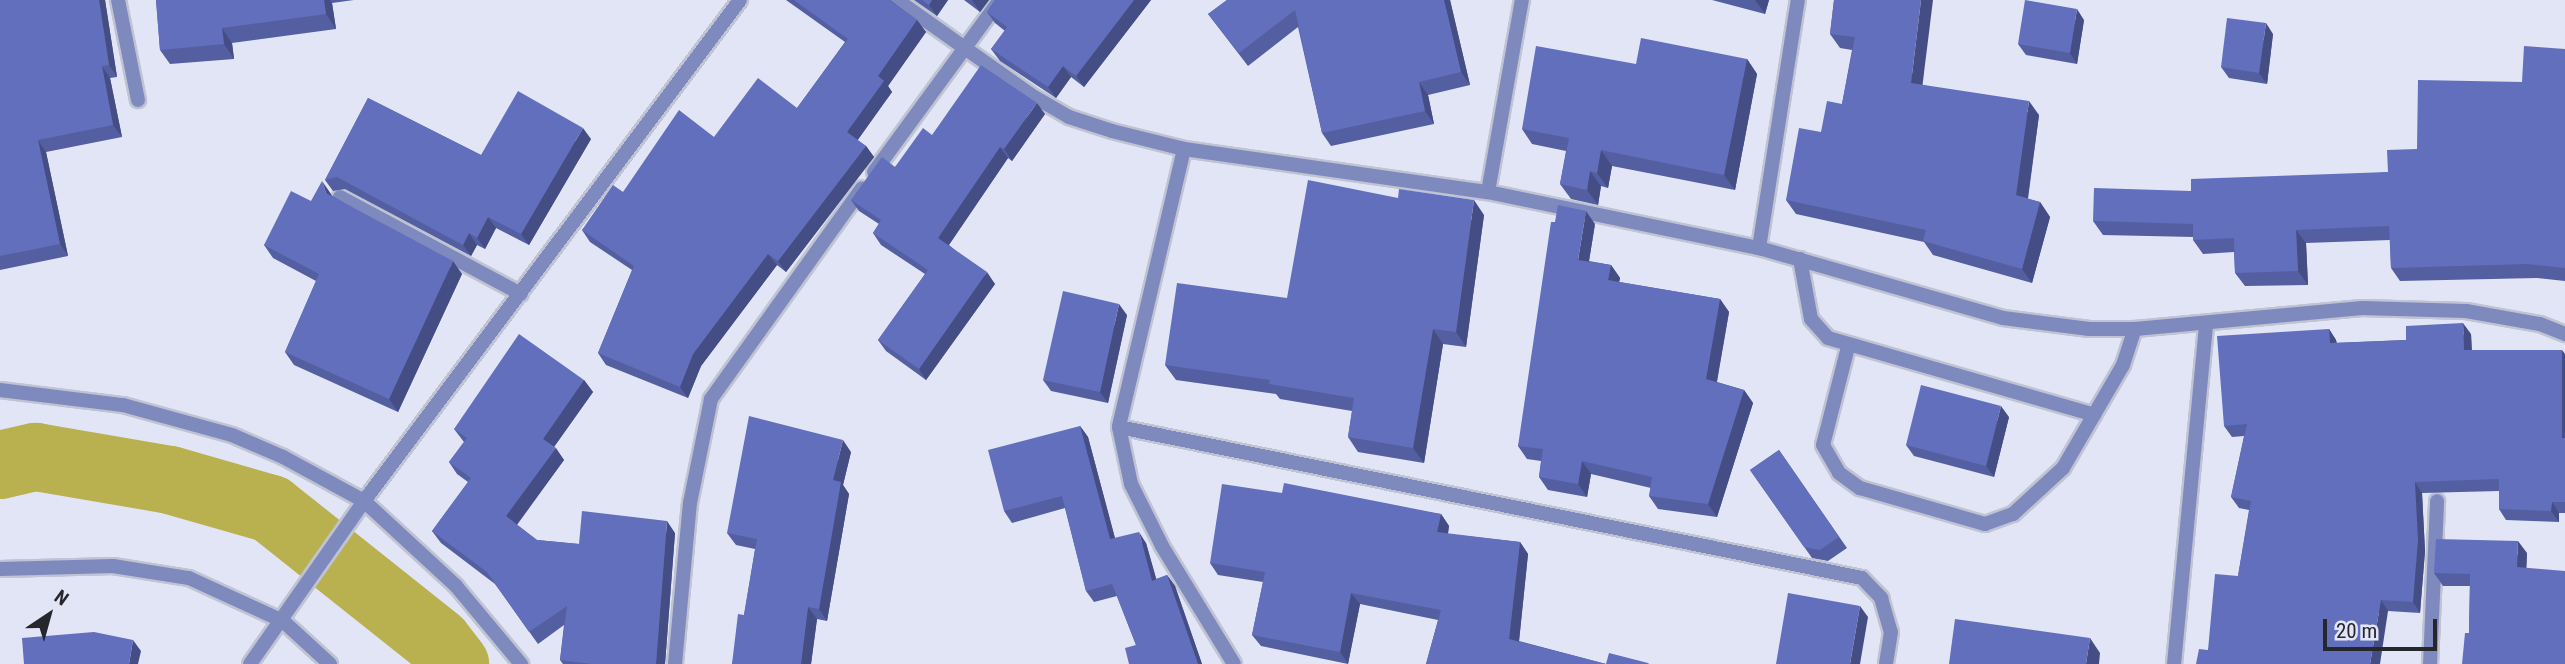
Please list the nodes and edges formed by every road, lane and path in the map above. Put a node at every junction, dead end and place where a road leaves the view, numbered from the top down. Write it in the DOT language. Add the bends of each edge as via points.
graph roads {
  1 [pos="118,0"];
  2 [pos="740,0"];
  3 [pos="897,0"];
  4 [pos="1000,0"];
  5 [pos="1522,0"];
  6 [pos="1798,0"];
  7 [pos="963,49"];
  8 [pos="138,100"];
  9 [pos="1184,149"];
  10 [pos="1489,192"];
  11 [pos="340,197"];
  12 [pos="1759,248"];
  13 [pos="1800,259"];
  14 [pos="521,295"];
  15 [pos="2206,324"];
  16 [pos="2135,329"];
  17 [pos="2565,334"];
  18 [pos="1848,347"];
  19 [pos="0,390"];
  20 [pos="2094,415"];
  21 [pos="1119,427"];
  22 [pos="364,501"];
  23 [pos="2437,501"];
  24 [pos="0,569"];
  25 [pos="283,621"];
  26 [pos="250,664"];
  27 [pos="330,664"];
  28 [pos="521,664"];
  29 [pos="675,664"];
  30 [pos="1234,664"];
  31 [pos="1886,664"];
  32 [pos="2174,664"];
  33 [pos="2430,664"];
  1 -- 8 [label="street"];
  2 -- 14 [label="street"];
  3 -- 7 [label="street"];
  4 -- 7 [label="street"];
  5 -- 10 [label="street"];
  6 -- 12 [label="street"];
  7 -- 9 [label="street" via="1069,117"];
  7 -- 29 [label="street" via="711,399 690,503"];
  9 -- 10 [label="street"];
  9 -- 21 [label="street"];
  10 -- 12 [label="street"];
  11 -- 14 [label="street"];
  12 -- 13 [label="street"];
  13 -- 16 [label="street" via="2003,318 2089,329"];
  13 -- 18 [label="street" via="1811,320 1828,338"];
  14 -- 22 [label="street"];
  15 -- 16 [label="street"];
  15 -- 17 [label="street" via="2362,309 2440,310 2540,324"];
  15 -- 32 [label="street"];
  16 -- 20 [label="street" via="2123,365"];
  18 -- 20 [label="street"];
  18 -- 20 [label="street" via="1823,445 1839,473 1860,488 1985,524 2013,514 2063,468"];
  19 -- 22 [label="street" via="123,405 232,435"];
  21 -- 30 [label="street" via="1131,484 1162,546"];
  21 -- 31 [label="street" via="1862,578 1881,598 1888,621 1891,632"];
  22 -- 25 [label="street"];
  22 -- 28 [label="street" via="456,586"];
  23 -- 33 [label="street"];
  24 -- 25 [label="street" via="113,566 189,578"];
  25 -- 26 [label="street"];
  25 -- 27 [label="street"];
}
